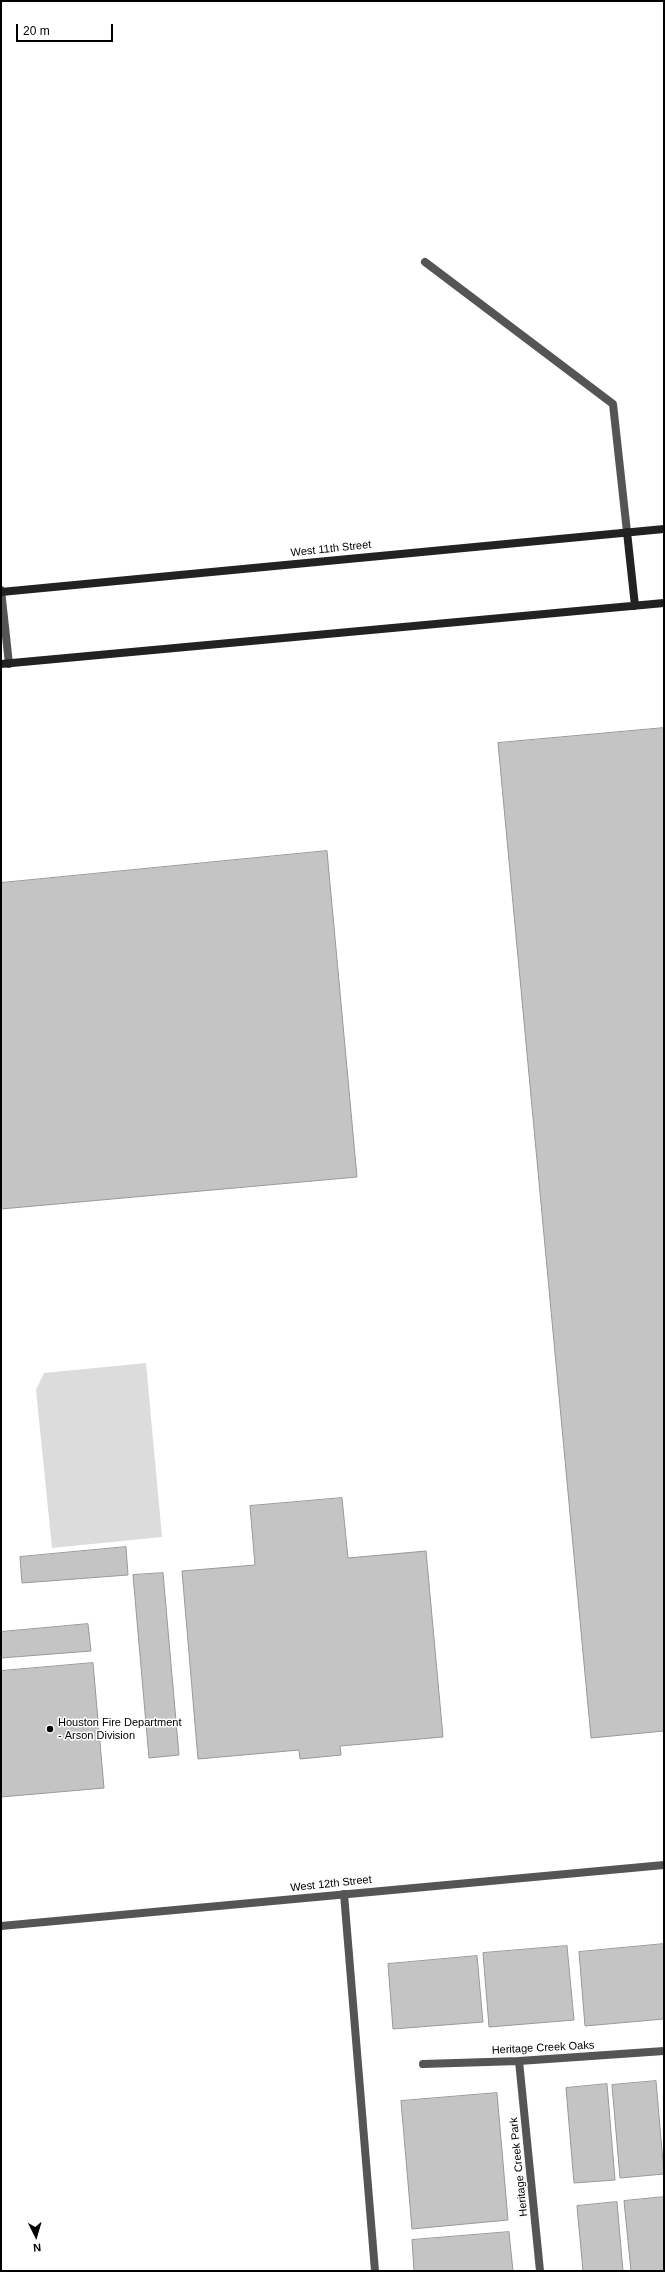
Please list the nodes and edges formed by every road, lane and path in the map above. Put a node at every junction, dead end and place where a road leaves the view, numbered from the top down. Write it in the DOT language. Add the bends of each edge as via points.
graph roads {
  1 [pos="425,262"];
  2 [pos="664,529"];
  3 [pos="628,532"];
  4 [pos="1,592"];
  5 [pos="664,603"];
  6 [pos="635,606"];
  7 [pos="5,664"];
  8 [pos="664,1865"];
  9 [pos="344,1894"];
  10 [pos="1,1926"];
  11 [pos="664,2051"];
  12 [pos="519,2061"];
  13 [pos="423,2064"];
  14 [pos="375,2271"];
  15 [pos="540,2271"];
  1 -- 3 [label="street" via="613,404"];
  2 -- 3 [label="main road, West 11th Street"];
  3 -- 4 [label="main road, West 11th Street"];
  3 -- 6 [label="main road"];
  4 -- 7 [label="street"];
  5 -- 6 [label="main road"];
  6 -- 7 [label="main road"];
  8 -- 9 [label="street, West 12th Street"];
  9 -- 10 [label="street, West 12th Street"];
  9 -- 14 [label="street"];
  11 -- 12 [label="street, Heritage Creek Oaks"];
  12 -- 13 [label="street, Heritage Creek Oaks"];
  12 -- 15 [label="street, Heritage Creek Park"];
}
